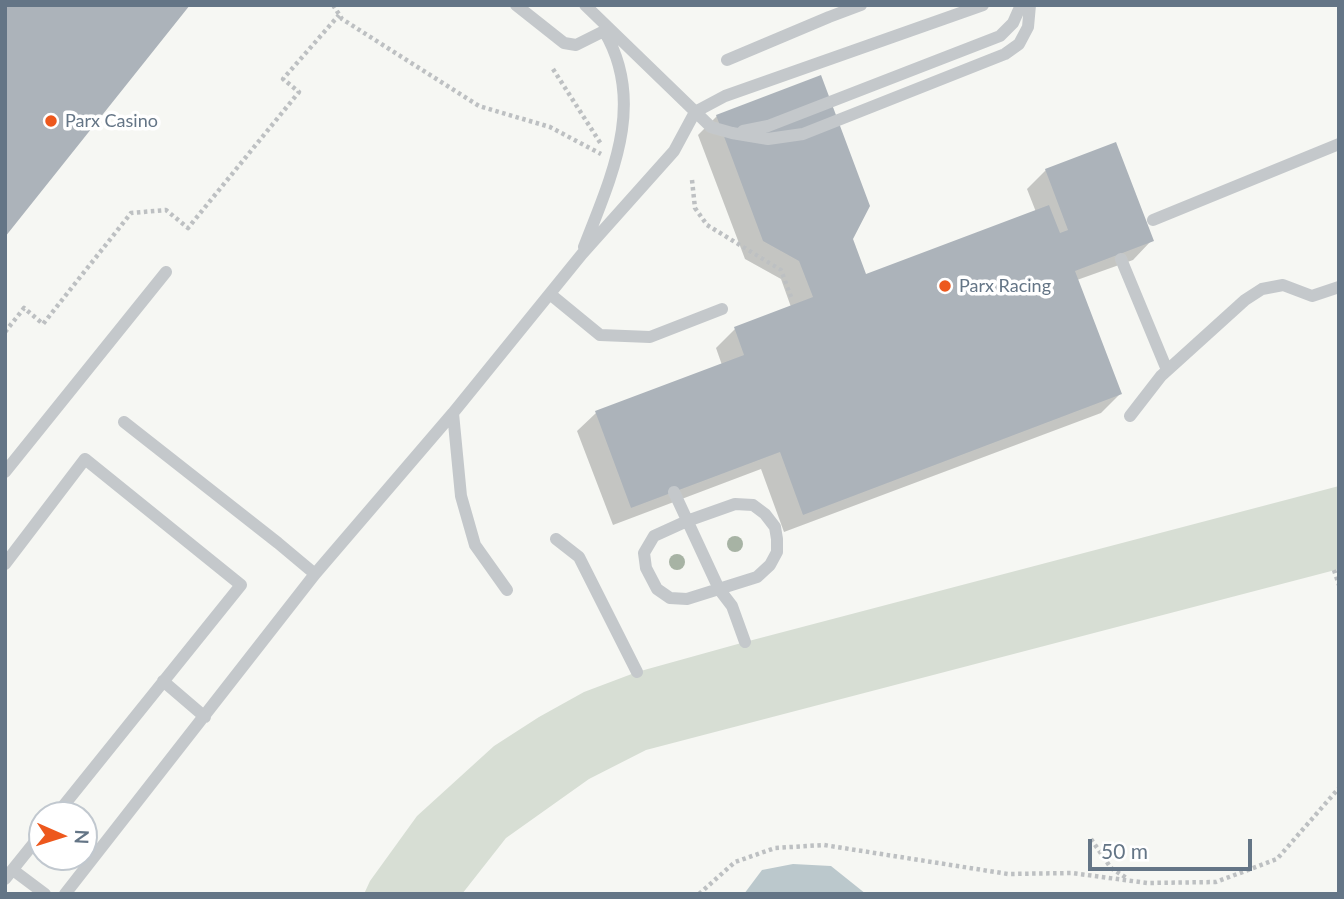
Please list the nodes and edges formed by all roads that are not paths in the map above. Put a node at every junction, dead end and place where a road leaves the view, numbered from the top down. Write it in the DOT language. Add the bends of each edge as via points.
graph roads {
  1 [pos="516,5"];
  2 [pos="861,5"];
  3 [pos="983,5"];
  4 [pos="1021,5"];
  5 [pos="1030,5"];
  6 [pos="587,7"];
  7 [pos="604,31"];
  8 [pos="727,60"];
  9 [pos="695,112"];
  10 [pos="732,133"];
  11 [pos="1339,144"];
  12 [pos="1153,220"];
  13 [pos="582,254"];
  14 [pos="1121,259"];
  15 [pos="166,272"];
  16 [pos="1339,287"];
  17 [pos="550,294"];
  18 [pos="722,309"];
  19 [pos="1167,370"];
  20 [pos="453,413"];
  21 [pos="1130,416"];
  22 [pos="124,422"];
  23 [pos="5,472"];
  24 [pos="674,492"];
  25 [pos="687,521"];
  26 [pos="556,539"];
  27 [pos="5,564"];
  28 [pos="316,574"];
  29 [pos="719,589"];
  30 [pos="507,590"];
  31 [pos="745,642"];
  32 [pos="637,672"];
  33 [pos="163,681"];
  34 [pos="205,717"];
  35 [pos="67,801"];
  36 [pos="28,851"];
  37 [pos="9,875"];
  38 [pos="45,894"];
  39 [pos="65,894"];
  1 -- 7 [label="lane" via="564,43 576,46"];
  2 -- 8 [label="lane"];
  3 -- 9 [label="lane" via="725,96"];
  4 -- 10 [label="lane" via="1000,36 768,126"];
  5 -- 10 [label="lane" via="1028,27 1019,44 1005,54 803,134 768,139"];
  6 -- 7 [label="lane"];
  6 -- 9 [label="lane"];
  7 -- 13 [label="lane" via="621,68 622,139"];
  9 -- 10 [label="lane" via="711,127"];
  9 -- 13 [label="lane" via="674,151"];
  11 -- 12 [label="lane"];
  13 -- 17 [label="lane"];
  14 -- 19 [label="lane"];
  15 -- 23 [label="lane"];
  16 -- 19 [label="lane" via="1312,296 1283,285 1262,289"];
  17 -- 18 [label="lane" via="600,335 650,337"];
  17 -- 20 [label="lane"];
  19 -- 21 [label="lane"];
  20 -- 28 [label="lane"];
  20 -- 30 [label="lane" via="461,496 475,545"];
  22 -- 28 [label="lane"];
  24 -- 25 [label="lane"];
  25 -- 29 [label="lane"];
  25 -- 29 [label="lane" via="654,536 644,553 646,568 657,589 670,598 687,599"];
  25 -- 29 [label="lane" via="735,504 752,505 775,527 776,552 770,565 757,577"];
  26 -- 32 [label="lane" via="579,557"];
  27 -- 33 [label="lane" via="86,459 241,585"];
  28 -- 34 [label="lane"];
  29 -- 31 [label="lane" via="732,606"];
  33 -- 34 [label="lane"];
  33 -- 35 [label="lane"];
  34 -- 39 [label="lane"];
  36 -- 37 [label="lane"];
  37 -- 38 [label="lane"];
}
